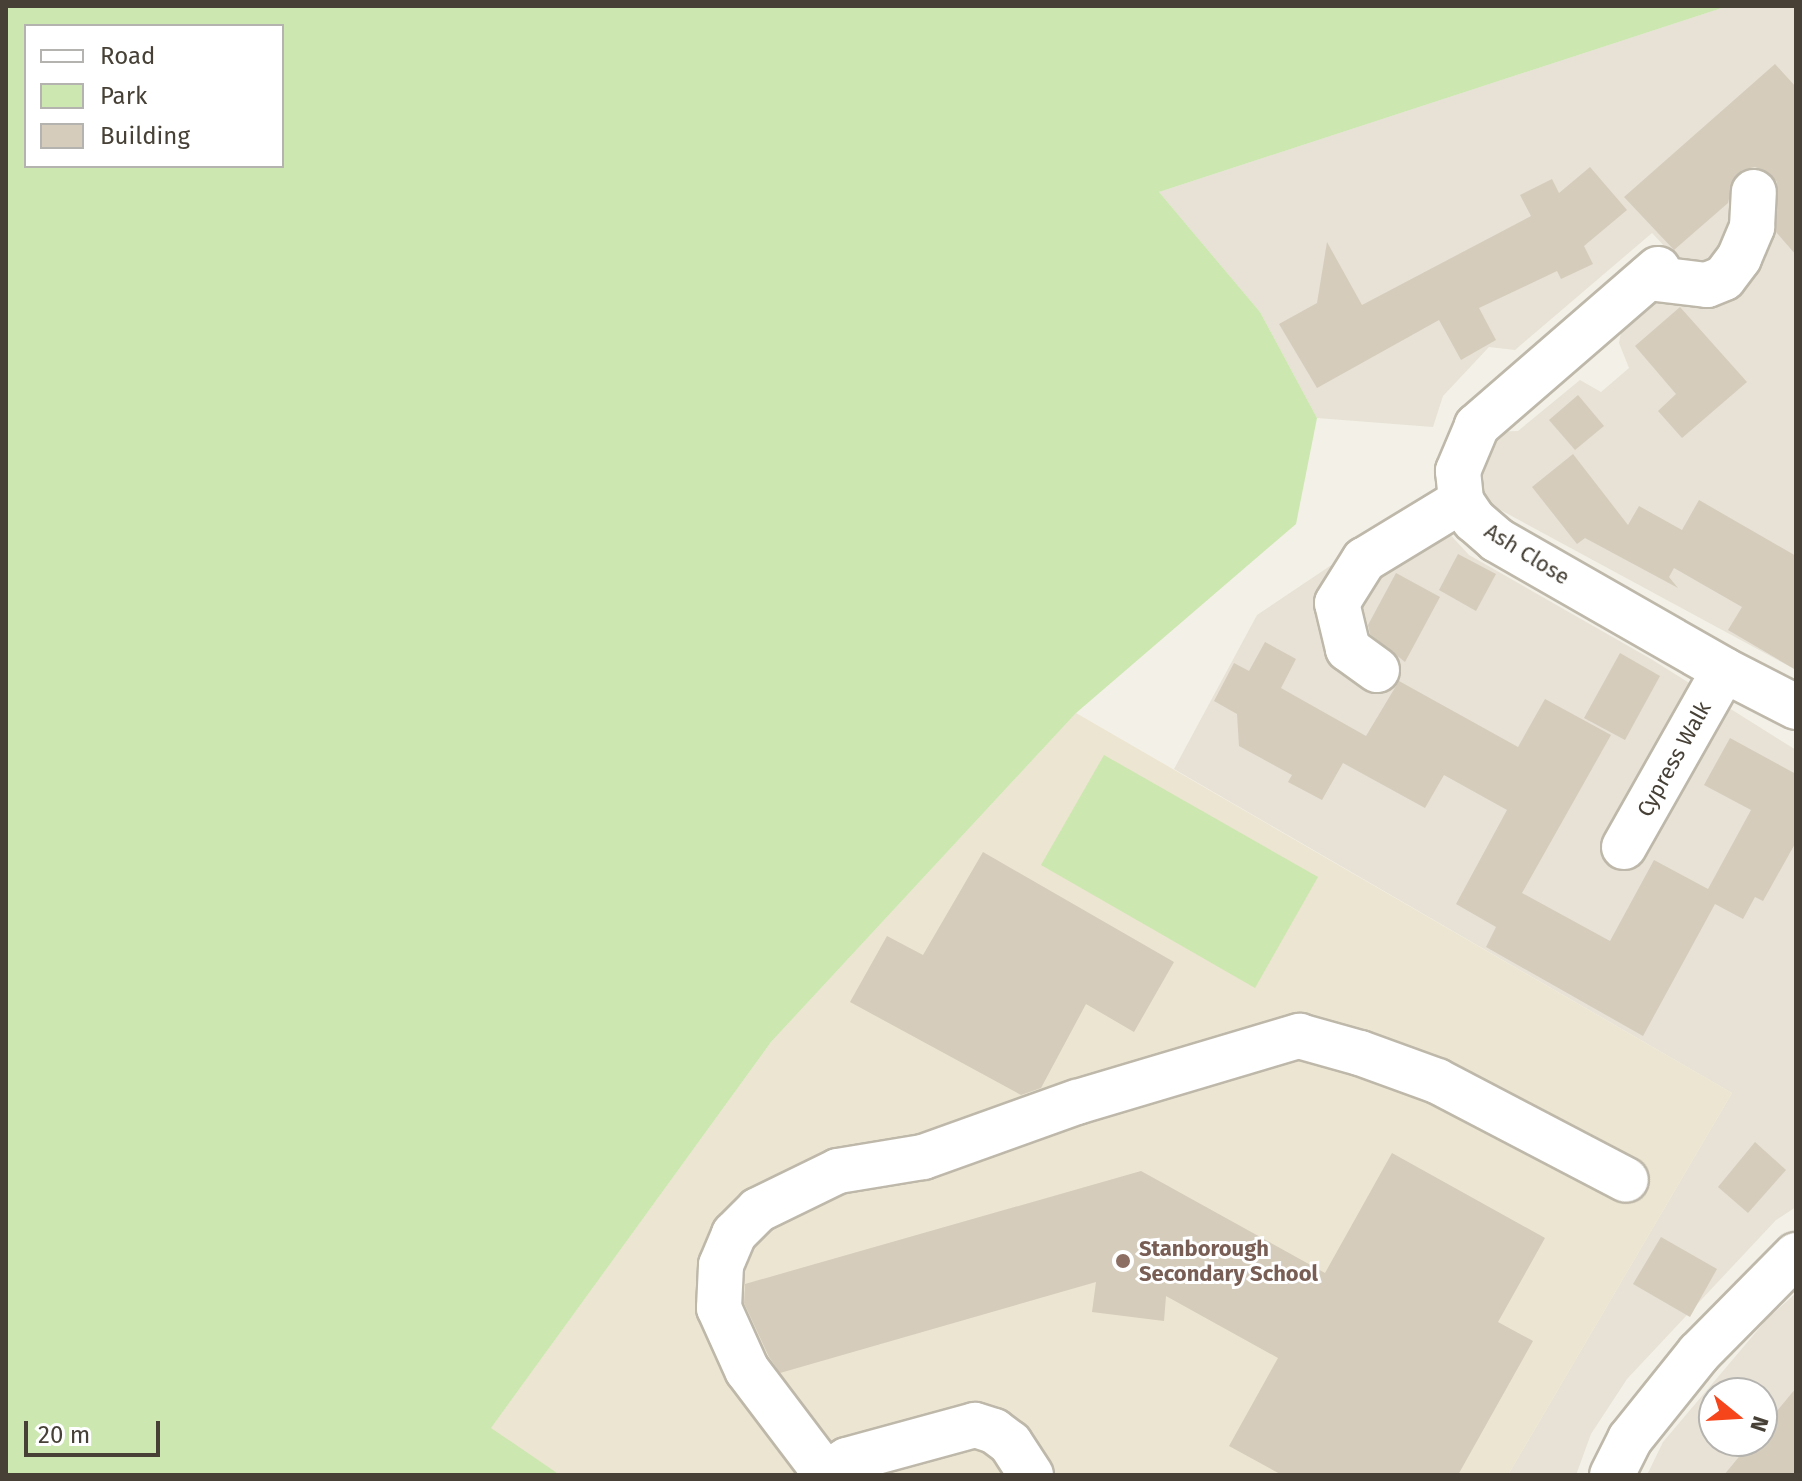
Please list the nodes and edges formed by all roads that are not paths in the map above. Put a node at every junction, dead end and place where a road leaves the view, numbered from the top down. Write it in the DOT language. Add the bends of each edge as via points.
graph roads {
  1 [pos="1754,192"];
  2 [pos="1461,501"];
  3 [pos="1377,670"];
  4 [pos="1724,670"];
  5 [pos="1796,707"];
  6 [pos="1624,847"];
  7 [pos="1626,1180"];
  8 [pos="1796,1255"];
  9 [pos="824,1474"];
  10 [pos="1031,1475"];
  11 [pos="1612,1475"];
  1 -- 2 [label="street" via="1752,227 1724,278 1707,285 1653,274 1477,426 1458,471"];
  2 -- 3 [label="street" via="1364,560 1337,603 1348,649"];
  2 -- 4 [label="street, Ash Close" via="1497,540"];
  4 -- 5 [label="street, Ash Close"];
  4 -- 6 [label="street, Cypress Walk"];
  7 -- 9 [label="street" via="1437,1081 1299,1036 1077,1102 923,1157 838,1171 758,1210 734,1234 721,1265 719,1308 747,1370"];
  8 -- 11 [label="street" via="1699,1353 1630,1439"];
  9 -- 10 [label="street" via="847,1460 975,1425 1010,1443"];
}
